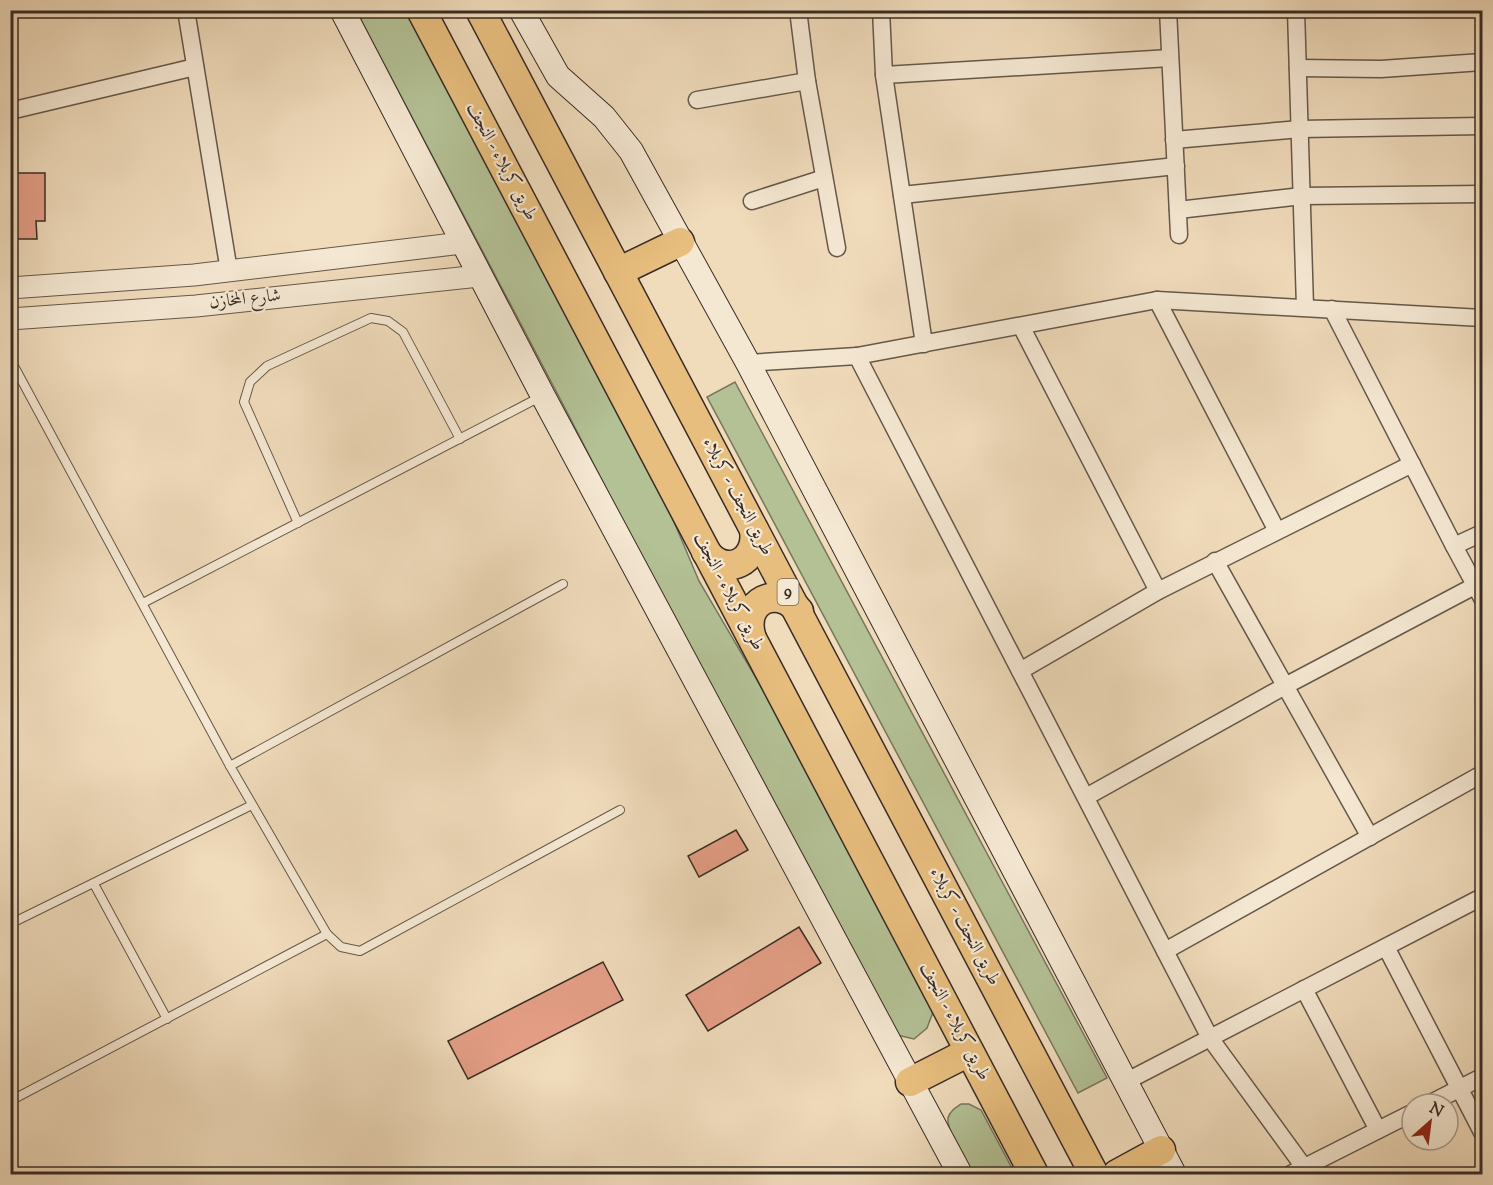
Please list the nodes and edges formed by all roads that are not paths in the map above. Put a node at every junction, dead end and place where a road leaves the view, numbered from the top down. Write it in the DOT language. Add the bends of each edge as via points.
graph roads {
  1 [pos="186,10"];
  2 [pos="342,10"];
  3 [pos="421,10"];
  4 [pos="480,10"];
  5 [pos="521,10"];
  6 [pos="798,10"];
  7 [pos="882,10"];
  8 [pos="1168,10"];
  9 [pos="1296,10"];
  10 [pos="1170,58"];
  11 [pos="1482,62"];
  12 [pos="195,67"];
  13 [pos="1298,68"];
  14 [pos="884,75"];
  15 [pos="807,81"];
  16 [pos="697,100"];
  17 [pos="10,111"];
  18 [pos="1482,126"];
  19 [pos="1300,129"];
  20 [pos="1174,140"];
  21 [pos="1176,166"];
  22 [pos="824,178"];
  23 [pos="1482,194"];
  24 [pos="902,195"];
  25 [pos="1302,196"];
  26 [pos="752,201"];
  27 [pos="1178,210"];
  28 [pos="1179,235"];
  29 [pos="680,242"];
  30 [pos="462,243"];
  31 [pos="837,248"];
  32 [pos="342,257"];
  33 [pos="308,261"];
  34 [pos="229,270"];
  35 [pos="618,272"];
  36 [pos="479,276"];
  37 [pos="10,288"];
  38 [pos="345,289"];
  39 [pos="312,293"];
  40 [pos="1157,300"];
  41 [pos="1305,307"];
  42 [pos="1332,309"];
  43 [pos="1482,318"];
  44 [pos="10,319"];
  45 [pos="1021,326"];
  46 [pos="924,344"];
  47 [pos="858,356"];
  48 [pos="748,363"];
  49 [pos="15,368"];
  50 [pos="543,396"];
  51 [pos="460,439"];
  52 [pos="1412,464"];
  53 [pos="298,522"];
  54 [pos="754,530"];
  55 [pos="1277,531"];
  56 [pos="1482,533"];
  57 [pos="1454,546"];
  58 [pos="706,552"];
  59 [pos="1215,561"];
  60 [pos="563,584"];
  61 [pos="1480,588"];
  62 [pos="1158,591"];
  63 [pos="143,603"];
  64 [pos="799,611"];
  65 [pos="751,635"];
  66 [pos="1020,671"];
  67 [pos="1285,686"];
  68 [pos="230,766"];
  69 [pos="1482,774"];
  70 [pos="1086,798"];
  71 [pos="252,805"];
  72 [pos="620,810"];
  73 [pos="1370,837"];
  74 [pos="94,884"];
  75 [pos="1482,897"];
  76 [pos="10,924"];
  77 [pos="327,934"];
  78 [pos="1386,947"];
  79 [pos="1165,951"];
  80 [pos="1304,989"];
  81 [pos="167,1019"];
  82 [pos="1210,1038"];
  83 [pos="969,1052"];
  84 [pos="1482,1077"];
  85 [pos="1127,1081"];
  86 [pos="910,1082"];
  87 [pos="1459,1088"];
  88 [pos="1452,1092"];
  89 [pos="10,1101"];
  90 [pos="1400,1119"];
  91 [pos="1378,1130"];
  92 [pos="1482,1132"];
  93 [pos="1168,1162"];
  94 [pos="952,1169"];
  95 [pos="1301,1172"];
  96 [pos="1034,1174"];
  97 [pos="1094,1174"];
  98 [pos="1117,1174"];
  1 -- 12 [label="street"];
  2 -- 30 [label="main road"];
  3 -- 58 [label="highway, طريق كربلاء - النجف"];
  4 -- 35 [label="highway, طريق النجف - كربلاء / 9"];
  5 -- 29 [label="main road" via="558,76 604,117 631,151"];
  6 -- 15 [label="street"];
  7 -- 14 [label="street"];
  8 -- 10 [label="street"];
  9 -- 13 [label="street"];
  10 -- 14 [label="street"];
  10 -- 20 [label="street"];
  11 -- 13 [label="street" via="1381,69"];
  12 -- 17 [label="street"];
  12 -- 34 [label="street"];
  13 -- 19 [label="street"];
  14 -- 24 [label="street"];
  15 -- 16 [label="street"];
  15 -- 22 [label="street"];
  18 -- 19 [label="street"];
  19 -- 20 [label="street"];
  19 -- 25 [label="street"];
  20 -- 21 [label="street"];
  21 -- 24 [label="street"];
  21 -- 27 [label="street"];
  22 -- 26 [label="street"];
  22 -- 31 [label="street"];
  23 -- 25 [label="street"];
  24 -- 46 [label="street"];
  25 -- 27 [label="street"];
  25 -- 41 [label="street"];
  27 -- 28 [label="street"];
  29 -- 35 [label="highway"];
  29 -- 48 [label="main road"];
  30 -- 32 [label="street, شارع المخازن"];
  30 -- 36 [label="main road"];
  32 -- 33 [label="street, شارع المخازن"];
  32 -- 38 [label="street" via="337,277"];
  33 -- 34 [label="street, شارع المخازن"];
  33 -- 39 [label="street" via="316,273"];
  34 -- 37 [label="street, شارع المخازن"];
  35 -- 54 [label="highway, طريق النجف - كربلاء / 9"];
  36 -- 38 [label="street, شارع المخازن"];
  36 -- 50 [label="main road"];
  38 -- 39 [label="street, شارع المخازن"];
  39 -- 44 [label="street, شارع المخازن" via="196,306"];
  40 -- 41 [label="street"];
  40 -- 45 [label="street"];
  40 -- 55 [label="street"];
  41 -- 42 [label="street"];
  42 -- 43 [label="street"];
  42 -- 52 [label="street"];
  45 -- 46 [label="street"];
  45 -- 62 [label="street"];
  46 -- 47 [label="street"];
  47 -- 48 [label="street"];
  47 -- 66 [label="street"];
  48 -- 85 [label="main road"];
  49 -- 63 [label="lane"];
  50 -- 51 [label="lane"];
  50 -- 86 [label="main road"];
  51 -- 53 [label="lane"];
  51 -- 53 [label="lane" via="404,332 388,321 371,318 267,366 250,382 244,402"];
  52 -- 55 [label="street"];
  52 -- 57 [label="street"];
  53 -- 63 [label="lane"];
  54 -- 58 [label="highway" via="754,546 740,563 724,565"];
  54 -- 64 [label="highway, طريق النجف - كربلاء / 9"];
  55 -- 59 [label="street"];
  56 -- 57 [label="street"];
  57 -- 61 [label="street"];
  58 -- 65 [label="highway, طريق كربلاء - النجف"];
  59 -- 62 [label="street"];
  59 -- 67 [label="street"];
  60 -- 68 [label="lane"];
  61 -- 67 [label="street"];
  62 -- 66 [label="street"];
  63 -- 68 [label="lane"];
  64 -- 65 [label="highway" via="785,599 767,598 749,617"];
  64 -- 97 [label="highway, طريق النجف - كربلاء / 9"];
  65 -- 83 [label="highway, طريق كربلاء - النجف"];
  66 -- 70 [label="street"];
  67 -- 70 [label="street"];
  67 -- 73 [label="street"];
  68 -- 71 [label="lane"];
  69 -- 73 [label="street"];
  70 -- 79 [label="street"];
  71 -- 74 [label="lane"];
  71 -- 77 [label="lane"];
  72 -- 77 [label="lane" via="360,951 341,947"];
  73 -- 79 [label="street"];
  74 -- 76 [label="lane"];
  74 -- 81 [label="lane"];
  75 -- 78 [label="street"];
  77 -- 81 [label="lane"];
  78 -- 80 [label="street"];
  78 -- 87 [label="street"];
  79 -- 82 [label="street"];
  80 -- 82 [label="street"];
  80 -- 91 [label="street"];
  81 -- 89 [label="lane"];
  82 -- 85 [label="street"];
  82 -- 95 [label="street"];
  83 -- 86 [label="highway"];
  83 -- 96 [label="highway, طريق كربلاء - النجف"];
  84 -- 87 [label="street"];
  85 -- 93 [label="main road"];
  86 -- 94 [label="main road"];
  87 -- 88 [label="street"];
  87 -- 92 [label="street"];
  90 -- 91 [label="street"];
  91 -- 95 [label="street"];
  93 -- 98 [label="highway"];
}
